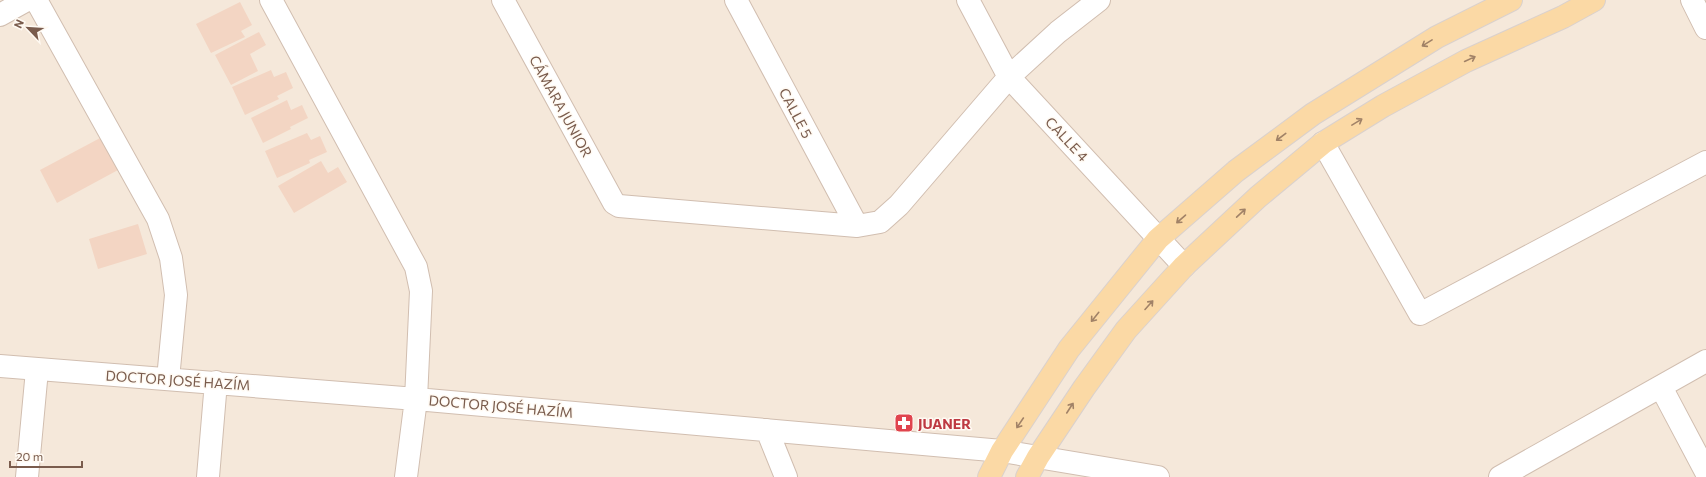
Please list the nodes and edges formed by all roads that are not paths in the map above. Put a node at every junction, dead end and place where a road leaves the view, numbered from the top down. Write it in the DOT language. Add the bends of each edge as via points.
graph roads {
  1 [pos="27,0"];
  2 [pos="36,0"];
  3 [pos="271,0"];
  4 [pos="503,0"];
  5 [pos="736,0"];
  6 [pos="968,0"];
  7 [pos="1099,0"];
  8 [pos="1511,0"];
  9 [pos="1594,0"];
  10 [pos="1692,0"];
  11 [pos="0,16"];
  12 [pos="1706,28"];
  13 [pos="1009,77"];
  14 [pos="1324,143"];
  15 [pos="1706,162"];
  16 [pos="857,226"];
  17 [pos="1158,239"];
  18 [pos="1184,266"];
  19 [pos="1706,361"];
  20 [pos="0,366"];
  21 [pos="37,370"];
  22 [pos="168,379"];
  23 [pos="216,382"];
  24 [pos="1661,387"];
  25 [pos="416,399"];
  26 [pos="767,430"];
  27 [pos="1002,451"];
  28 [pos="1038,457"];
  29 [pos="1706,472"];
  30 [pos="26,477"];
  31 [pos="208,477"];
  32 [pos="406,477"];
  33 [pos="786,477"];
  34 [pos="989,477"];
  35 [pos="1027,477"];
  36 [pos="1158,477"];
  37 [pos="1500,477"];
  1 -- 11 [label="street"];
  2 -- 22 [label="street" via="158,219 165,239 171,258 176,295"];
  3 -- 25 [label="street" via="416,267 421,292"];
  4 -- 16 [label="street, CÁMARA JUNIOR" via="614,203 624,208"];
  5 -- 16 [label="street, CALLE 5"];
  6 -- 13 [label="street, CALLE 4"];
  7 -- 13 [label="street" via="1058,32"];
  8 -- 17 [label="main road, one-way" via="1437,37 1313,114 1236,170"];
  14 -- 9 [label="main road, one-way" via="1383,106 1466,61 1563,17"];
  10 -- 12 [label="street"];
  13 -- 16 [label="street" via="899,205 880,222"];
  13 -- 17 [label="street, CALLE 4"];
  14 -- 15 [label="street" via="1420,314"];
  18 -- 14 [label="main road, one-way" via="1258,197"];
  17 -- 18 [label="street, CALLE 4"];
  17 -- 27 [label="main road, one-way" via="1069,349"];
  28 -- 18 [label="main road, one-way" via="1126,330"];
  19 -- 24 [label="street"];
  20 -- 21 [label="street, DOCTOR JOSÉ HAZÍM"];
  21 -- 22 [label="street, DOCTOR JOSÉ HAZÍM"];
  21 -- 30 [label="street"];
  22 -- 23 [label="street, DOCTOR JOSÉ HAZÍM"];
  23 -- 25 [label="street, DOCTOR JOSÉ HAZÍM"];
  23 -- 31 [label="street"];
  24 -- 29 [label="street"];
  24 -- 37 [label="street"];
  25 -- 26 [label="street, DOCTOR JOSÉ HAZÍM"];
  25 -- 32 [label="street"];
  26 -- 27 [label="street, DOCTOR JOSÉ HAZÍM"];
  26 -- 33 [label="street"];
  27 -- 28 [label="street, DOCTOR JOSÉ HAZÍM"];
  27 -- 34 [label="main road"];
  28 -- 35 [label="main road"];
  28 -- 36 [label="street, DOCTOR JOSÉ HAZÍM"];
}
